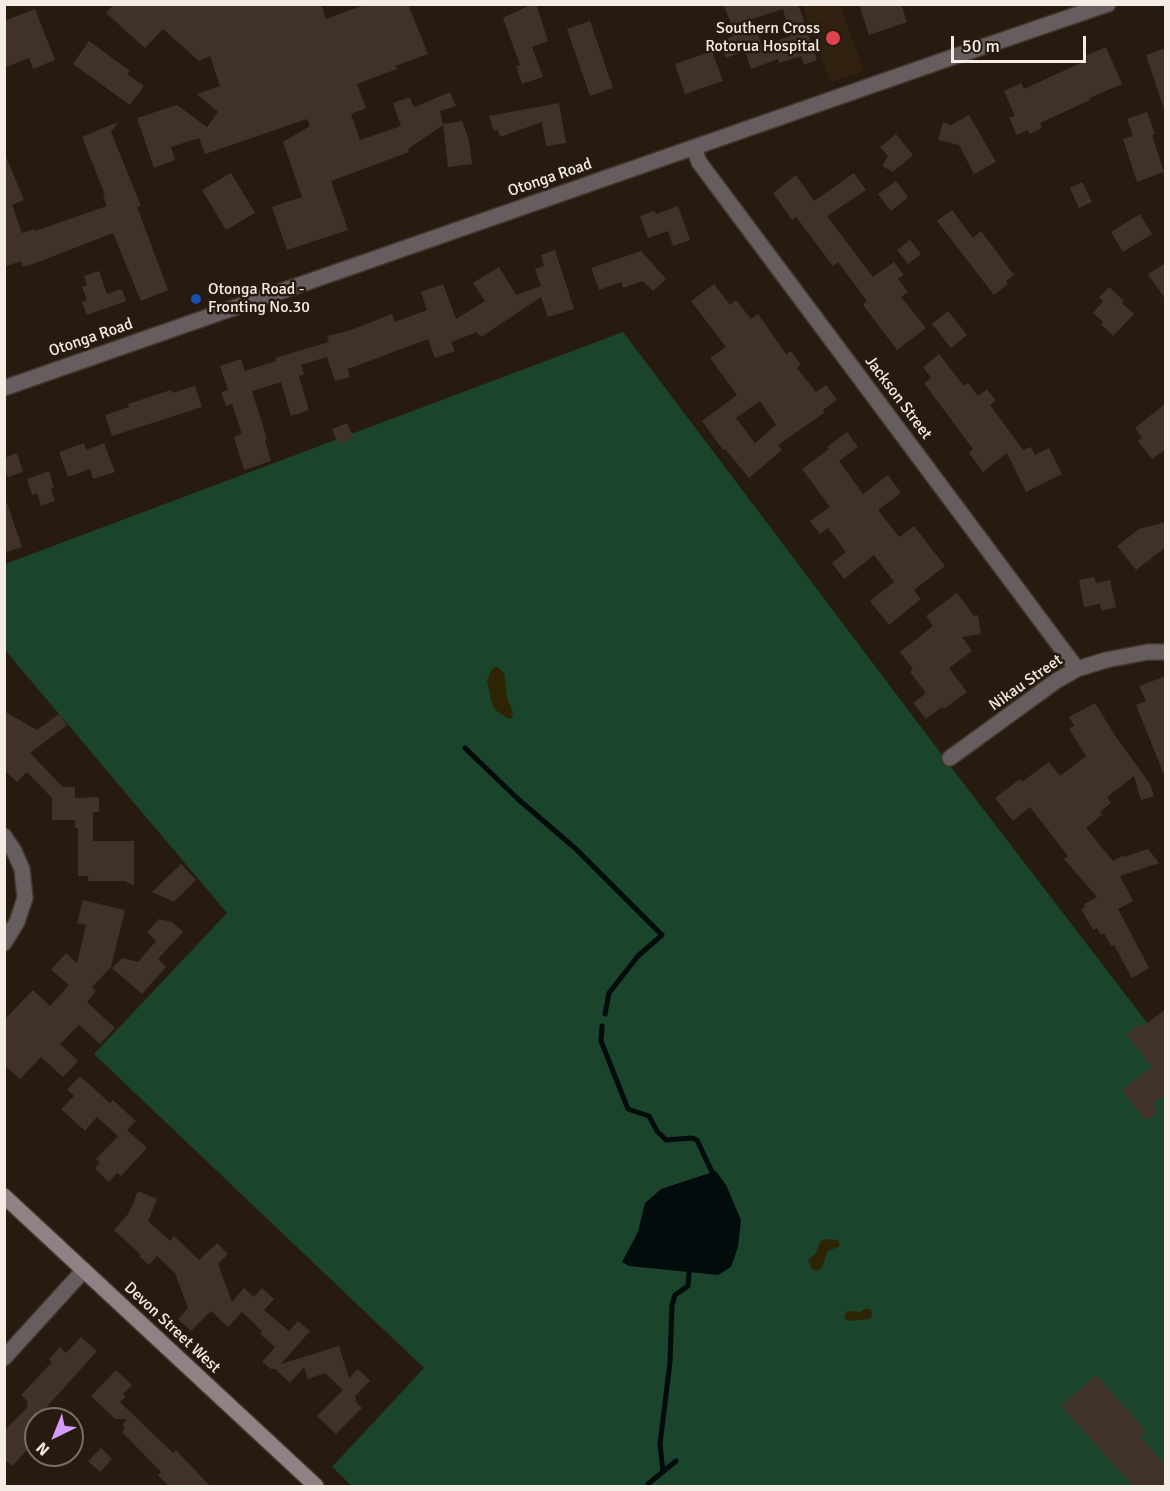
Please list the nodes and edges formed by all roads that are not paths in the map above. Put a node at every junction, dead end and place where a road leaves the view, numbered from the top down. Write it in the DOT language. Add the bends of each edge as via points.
graph roads {
  1 [pos="1108,4"];
  2 [pos="694,147"];
  3 [pos="4,387"];
  4 [pos="1166,652"];
  5 [pos="1077,669"];
  6 [pos="950,758"];
  7 [pos="4,836"];
  8 [pos="4,943"];
  9 [pos="4,1196"];
  10 [pos="84,1270"];
  11 [pos="4,1358"];
  12 [pos="316,1486"];
  1 -- 2 [label="street, Otonga Road"];
  2 -- 3 [label="street, Otonga Road"];
  2 -- 5 [label="street, Jackson Street" via="706,172"];
  4 -- 5 [label="street, Nikau Street" via="1106,660"];
  5 -- 6 [label="street, Nikau Street"];
  7 -- 8 [label="street" via="22,869 25,898"];
  9 -- 10 [label="main road, Devon Street West"];
  10 -- 11 [label="street"];
  10 -- 12 [label="main road, Devon Street West"];
}
